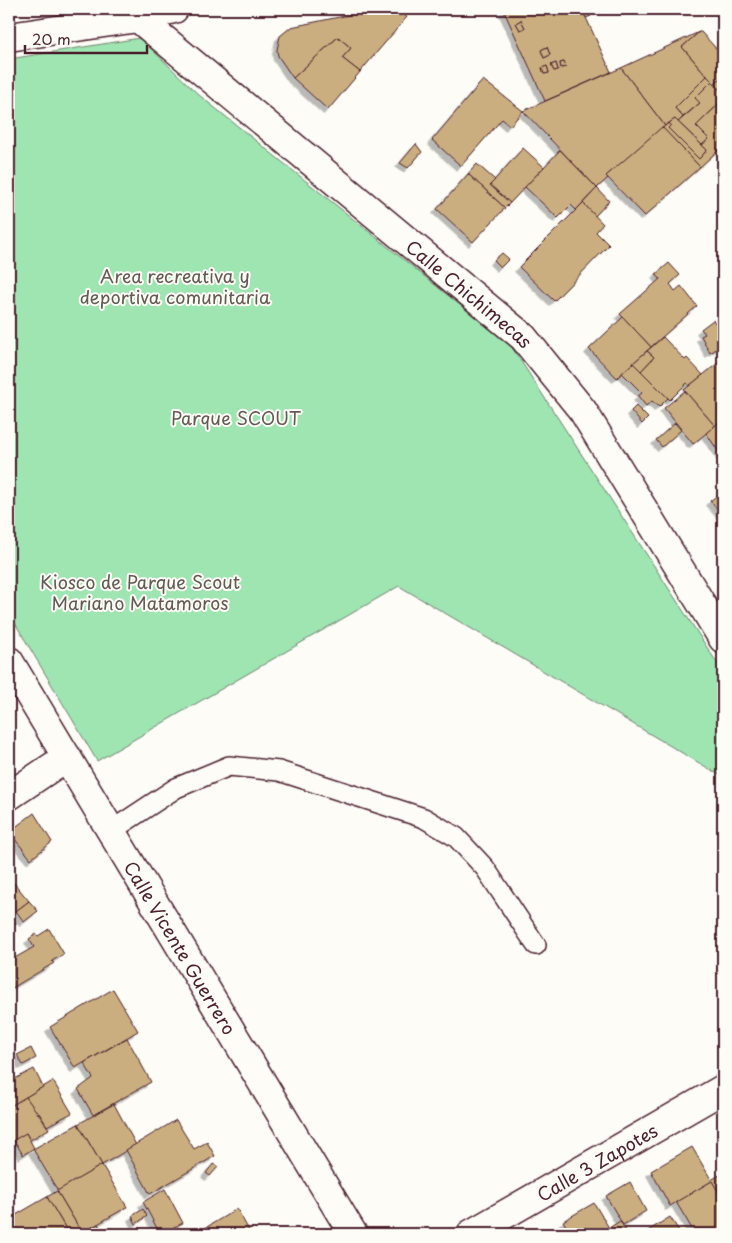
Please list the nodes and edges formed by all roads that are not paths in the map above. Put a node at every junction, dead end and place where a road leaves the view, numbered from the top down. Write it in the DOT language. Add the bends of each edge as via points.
graph roads {
  1 [pos="174,9"];
  2 [pos="138,18"];
  3 [pos="9,37"];
  4 [pos="723,639"];
  5 [pos="9,661"];
  6 [pos="67,757"];
  7 [pos="9,796"];
  8 [pos="111,831"];
  9 [pos="536,945"];
  10 [pos="723,1089"];
  11 [pos="353,1234"];
  12 [pos="471,1234"];
  1 -- 2 [label="street"];
  2 -- 3 [label="street"];
  2 -- 4 [label="street, Calle Chichimecas" via="523,338 583,411"];
  5 -- 6 [label="street, Calle Vicente Guerrero"];
  6 -- 7 [label="street"];
  6 -- 8 [label="street, Calle Vicente Guerrero"];
  8 -- 9 [label="lane" via="176,788 228,766 279,771 424,818 456,837 485,868"];
  8 -- 11 [label="street, Calle Vicente Guerrero"];
  10 -- 12 [label="street, Calle 3 Zapotes"];
}
